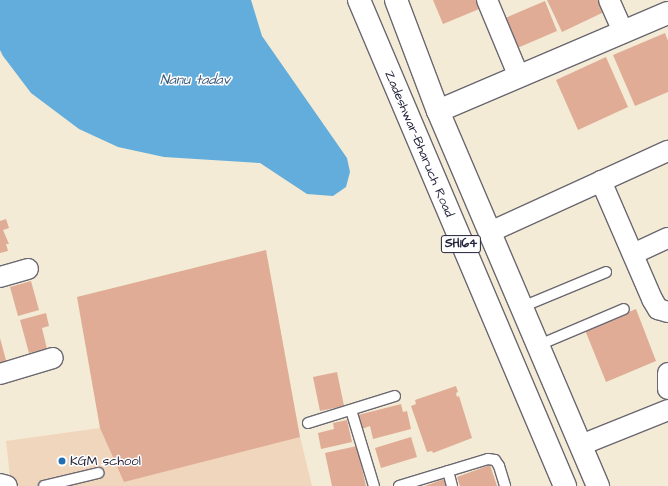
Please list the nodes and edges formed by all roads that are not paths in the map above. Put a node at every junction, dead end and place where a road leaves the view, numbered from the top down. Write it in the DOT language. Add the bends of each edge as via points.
graph roads {
  1 [pos="359,0"];
  2 [pos="396,0"];
  3 [pos="487,0"];
  4 [pos="609,0"];
  5 [pos="668,13"];
  6 [pos="623,32"];
  7 [pos="518,77"];
  8 [pos="438,111"];
  9 [pos="668,151"];
  10 [pos="601,181"];
  11 [pos="490,232"];
  12 [pos="668,238"];
  13 [pos="633,254"];
  14 [pos="28,269"];
  15 [pos="606,272"];
  16 [pos="0,277"];
  17 [pos="522,307"];
  18 [pos="624,309"];
  19 [pos="668,312"];
  20 [pos="539,346"];
  21 [pos="53,358"];
  22 [pos="0,374"];
  23 [pos="668,374"];
  24 [pos="668,389"];
  25 [pos="395,396"];
  26 [pos="351,410"];
  27 [pos="668,410"];
  28 [pos="308,423"];
  29 [pos="580,445"];
  30 [pos="448,471"];
  31 [pos="98,473"];
  32 [pos="0,484"];
  33 [pos="7,486"];
  34 [pos="44,486"];
  35 [pos="374,486"];
  36 [pos="399,486"];
  37 [pos="452,486"];
  38 [pos="505,486"];
  39 [pos="565,486"];
  40 [pos="598,486"];
  1 -- 39 [label="main road, Zadeshwar-Bharuch Road / SH164"];
  2 -- 8 [label="main road, SH164"];
  3 -- 7 [label="street"];
  4 -- 6 [label="street"];
  5 -- 6 [label="main road"];
  6 -- 7 [label="main road"];
  7 -- 8 [label="main road"];
  8 -- 11 [label="main road, SH164"];
  9 -- 10 [label="street"];
  10 -- 11 [label="street"];
  10 -- 13 [label="street"];
  11 -- 17 [label="main road, SH164"];
  12 -- 13 [label="street"];
  13 -- 19 [label="street" via="652,300 658,309"];
  14 -- 16 [label="street"];
  15 -- 17 [label="lane"];
  17 -- 20 [label="main road, SH164"];
  18 -- 20 [label="lane"];
  20 -- 29 [label="main road, SH164"];
  21 -- 22 [label="street"];
  23 -- 24 [label="street"];
  25 -- 26 [label="lane"];
  26 -- 28 [label="lane"];
  26 -- 35 [label="lane"];
  27 -- 29 [label="street"];
  29 -- 40 [label="main road, SH164"];
  30 -- 36 [label="lane"];
  30 -- 37 [label="lane"];
  30 -- 38 [label="lane" via="488,459 494,460 499,466"];
  31 -- 34 [label="lane"];
  32 -- 33 [label="street"];
}
